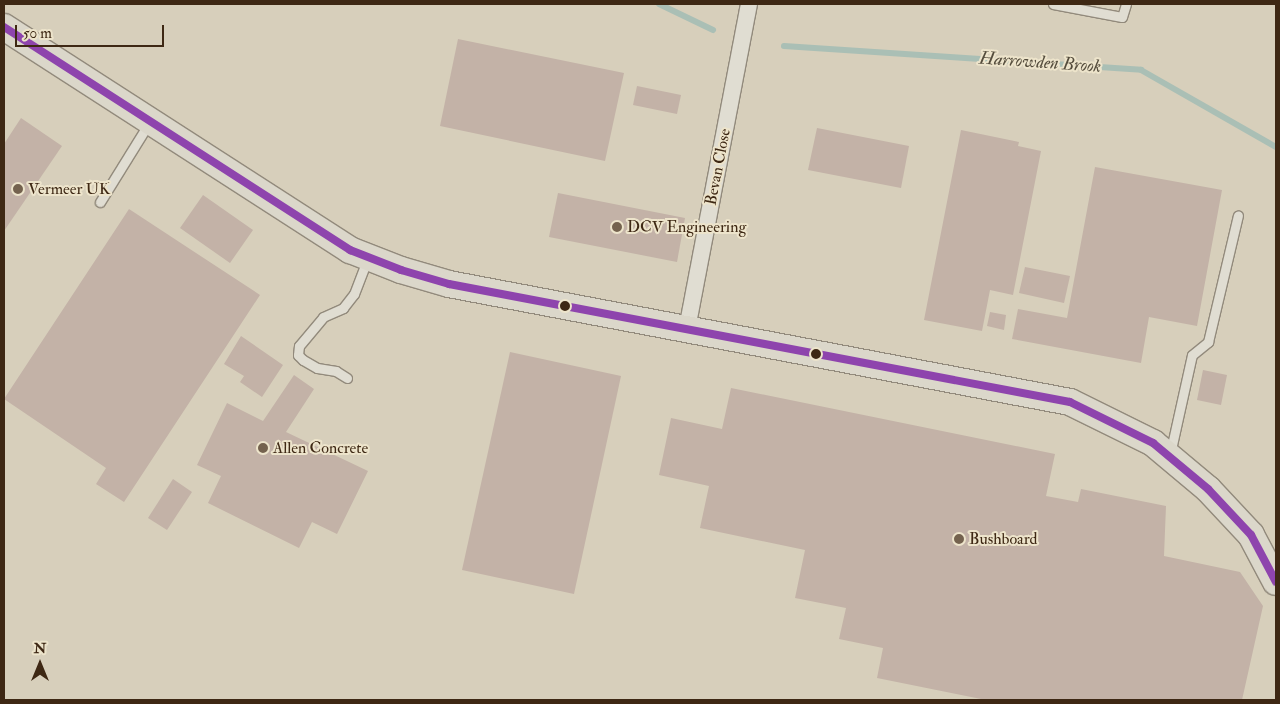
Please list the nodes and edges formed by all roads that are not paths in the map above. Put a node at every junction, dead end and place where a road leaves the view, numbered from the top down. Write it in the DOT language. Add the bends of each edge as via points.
graph roads {
  1 [pos="749,4"];
  2 [pos="1053,4"];
  3 [pos="1126,4"];
  4 [pos="4,27"];
  5 [pos="151,121"];
  6 [pos="100,202"];
  7 [pos="1238,215"];
  8 [pos="368,257"];
  9 [pos="687,330"];
  10 [pos="347,378"];
  11 [pos="1169,457"];
  12 [pos="1276,582"];
  1 -- 9 [label="street, Bevan Close"];
  2 -- 3 [label="lane" via="1122,17"];
  4 -- 5 [label="main road"];
  5 -- 6 [label="lane"];
  5 -- 8 [label="main road" via="350,250"];
  7 -- 11 [label="lane" via="1208,342 1192,355"];
  8 -- 9 [label="main road" via="449,284"];
  8 -- 10 [label="lane" via="354,294 344,308 323,317 299,346 298,355 303,360"];
  9 -- 11 [label="main road" via="1070,402 1153,443"];
  11 -- 12 [label="main road" via="1208,489 1251,536"];
}
